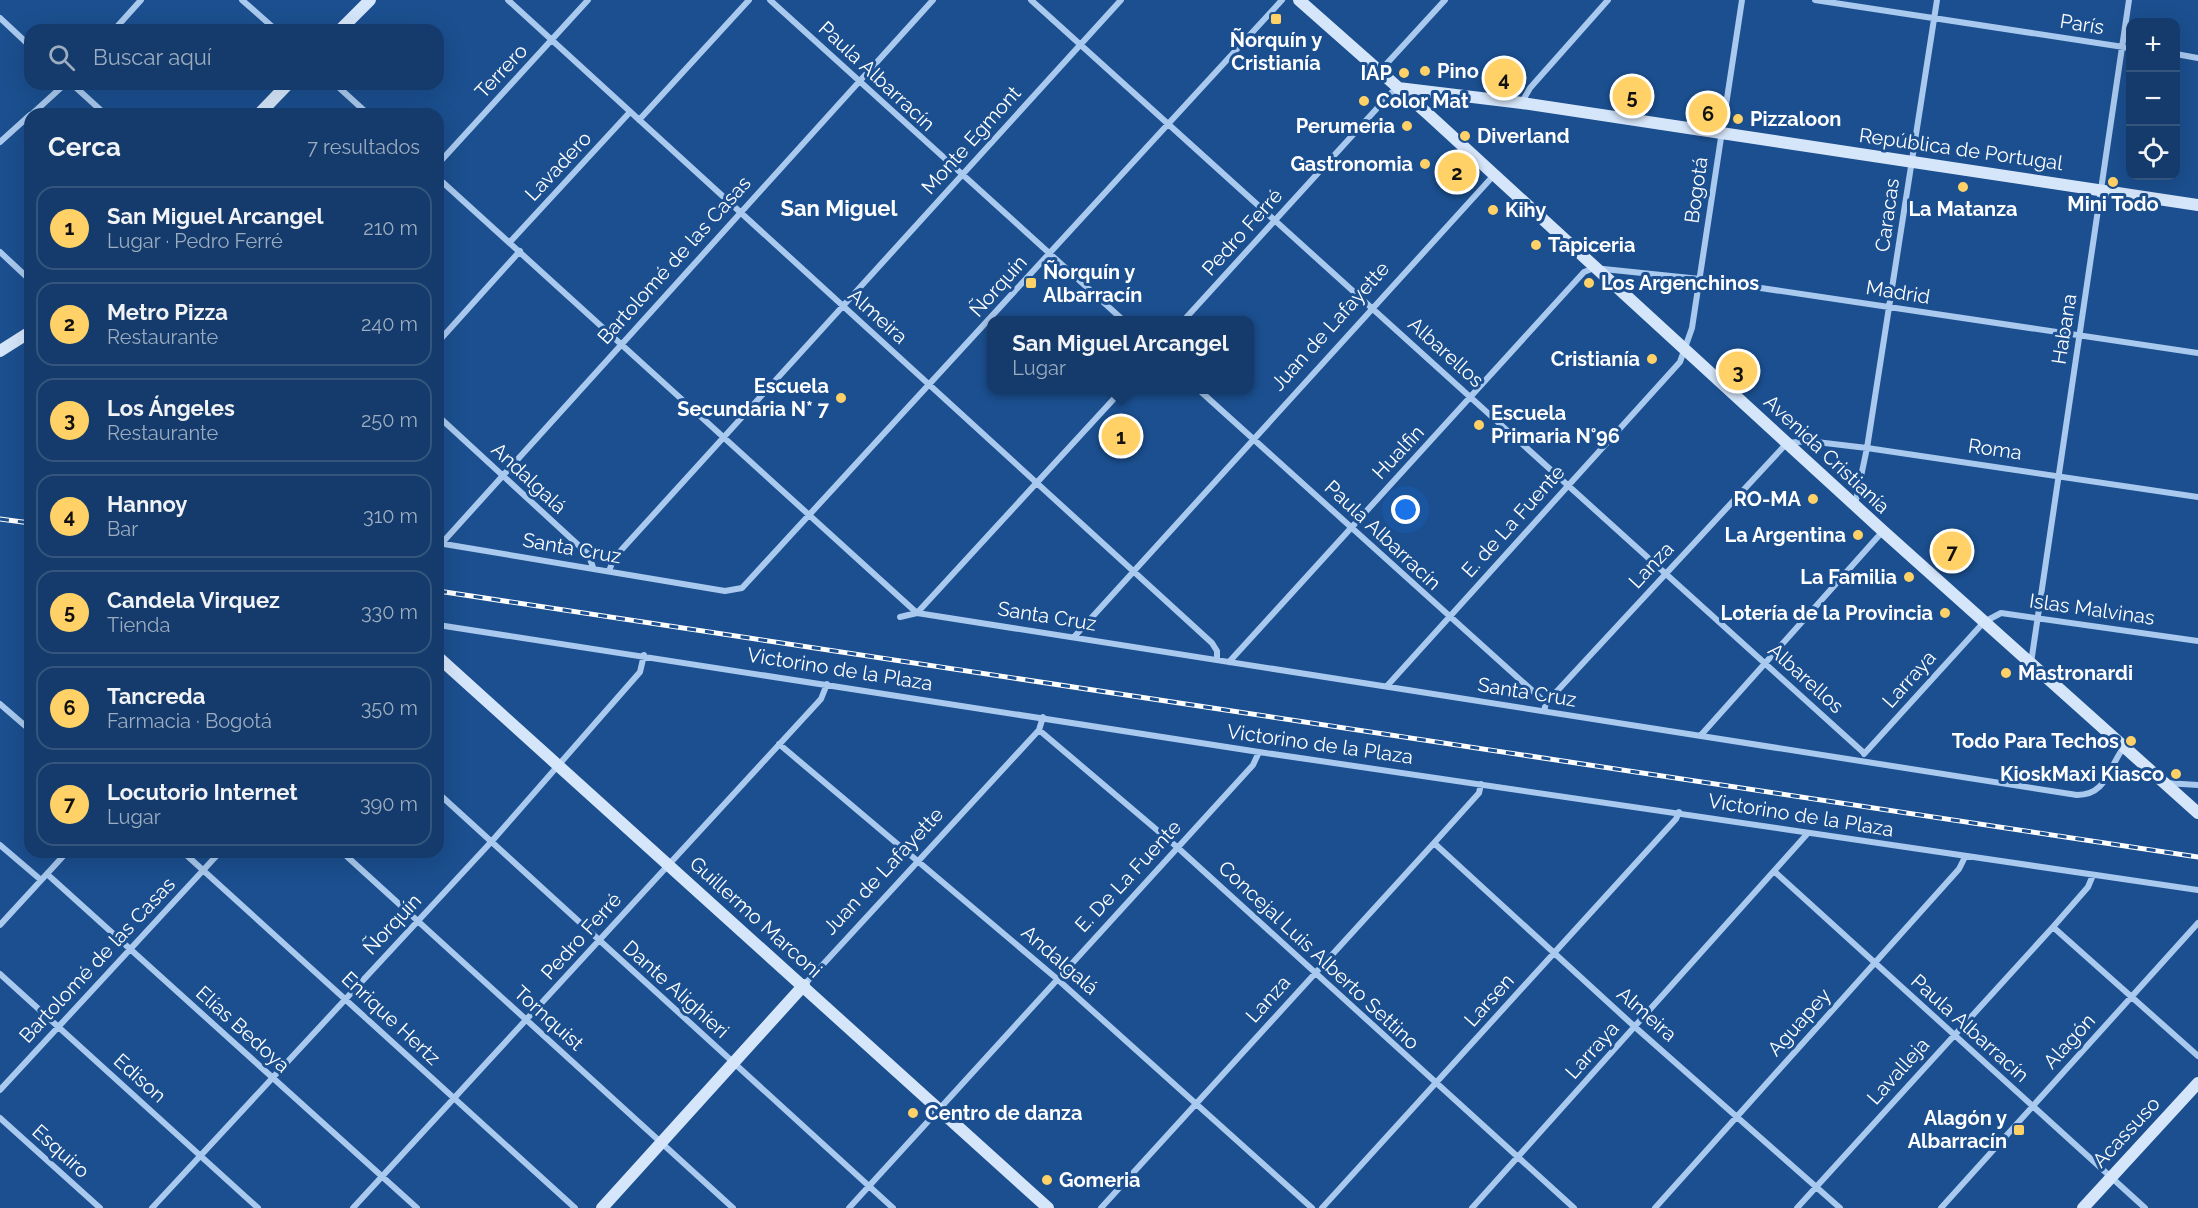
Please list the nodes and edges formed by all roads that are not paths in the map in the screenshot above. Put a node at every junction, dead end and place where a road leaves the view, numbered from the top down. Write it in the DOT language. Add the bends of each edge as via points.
graph roads {
  1 [pos="141,0"];
  2 [pos="242,0"];
  3 [pos="370,0"];
  4 [pos="508,0"];
  5 [pos="588,0"];
  6 [pos="748,0"];
  7 [pos="770,0"];
  8 [pos="933,0"];
  9 [pos="1031,0"];
  10 [pos="1121,0"];
  11 [pos="1282,0"];
  12 [pos="1299,0"];
  13 [pos="1445,0"];
  14 [pos="1608,0"];
  15 [pos="1742,0"];
  16 [pos="1815,0"];
  17 [pos="1937,0"];
  18 [pos="2129,0"];
  19 [pos="0,18"];
  20 [pos="1934,18"];
  21 [pos="119,24"];
  22 [pos="269,24"];
  23 [pos="346,24"];
  24 [pos="24,40"];
  25 [pos="552,40"];
  26 [pos="1080,45"];
  27 [pos="2122,46"];
  28 [pos="2126,47"];
  29 [pos="2180,55"];
  30 [pos="2198,58"];
  31 [pos="1380,72"];
  32 [pos="860,82"];
  33 [pos="1398,88"];
  34 [pos="59,90"];
  35 [pos="79,90"];
  36 [pos="282,90"];
  37 [pos="342,90"];
  38 [pos="1522,103"];
  39 [pos="39,108"];
  40 [pos="98,108"];
  41 [pos="265,108"];
  42 [pos="361,108"];
  43 [pos="630,112"];
  44 [pos="639,120"];
  45 [pos="24,121"];
  46 [pos="1169,122"];
  47 [pos="1722,133"];
  48 [pos="0,142"];
  49 [pos="444,157"];
  50 [pos="1912,162"];
  51 [pos="961,175"];
  52 [pos="1494,175"];
  53 [pos="444,183"];
  54 [pos="2101,190"];
  55 [pos="2198,205"];
  56 [pos="739,212"];
  57 [pos="1276,220"];
  58 [pos="510,242"];
  59 [pos="520,251"];
  60 [pos="0,252"];
  61 [pos="1049,254"];
  62 [pos="1593,268"];
  63 [pos="24,274"];
  64 [pos="1700,279"];
  65 [pos="843,306"];
  66 [pos="1890,307"];
  67 [pos="1372,308"];
  68 [pos="993,316"];
  69 [pos="1117,316"];
  70 [pos="1189,316"];
  71 [pos="987,322"];
  72 [pos="444,335"];
  73 [pos="24,336"];
  74 [pos="2079,336"];
  75 [pos="622,343"];
  76 [pos="1686,350"];
  77 [pos="0,351"];
  78 [pos="2198,353"];
  79 [pos="930,385"];
  80 [pos="1118,394"];
  81 [pos="1203,394"];
  82 [pos="1471,398"];
  83 [pos="444,422"];
  84 [pos="723,438"];
  85 [pos="1255,440"];
  86 [pos="1787,442"];
  87 [pos="1867,448"];
  88 [pos="502,475"];
  89 [pos="2058,475"];
  90 [pos="1037,483"];
  91 [pos="1569,485"];
  92 [pos="2198,497"];
  93 [pos="1855,505"];
  94 [pos="810,517"];
  95 [pos="1351,528"];
  96 [pos="1883,531"];
  97 [pos="444,539"];
  98 [pos="444,544"];
  99 [pos="593,567"];
  100 [pos="609,571"];
  101 [pos="1135,571"];
  102 [pos="1666,573"];
  103 [pos="736,591"];
  104 [pos="917,613"];
  105 [pos="900,617"];
  106 [pos="1448,617"];
  107 [pos="2038,618"];
  108 [pos="1984,622"];
  109 [pos="444,626"];
  110 [pos="1074,637"];
  111 [pos="2198,641"];
  112 [pos="644,655"];
  113 [pos="1217,660"];
  114 [pos="444,662"];
  115 [pos="1229,662"];
  116 [pos="2031,663"];
  117 [pos="1765,664"];
  118 [pos="827,684"];
  119 [pos="1387,686"];
  120 [pos="1546,703"];
  121 [pos="0,704"];
  122 [pos="1544,711"];
  123 [pos="1043,717"];
  124 [pos="24,725"];
  125 [pos="1039,730"];
  126 [pos="1701,735"];
  127 [pos="779,744"];
  128 [pos="2125,747"];
  129 [pos="1259,752"];
  130 [pos="1864,753"];
  131 [pos="1863,761"];
  132 [pos="559,766"];
  133 [pos="2164,783"];
  134 [pos="1481,784"];
  135 [pos="2198,785"];
  136 [pos="444,798"];
  137 [pos="1679,812"];
  138 [pos="2198,813"];
  139 [pos="1808,832"];
  140 [pos="492,842"];
  141 [pos="1434,843"];
  142 [pos="0,845"];
  143 [pos="1177,847"];
  144 [pos="1965,857"];
  145 [pos="62,858"];
  146 [pos="190,858"];
  147 [pos="214,858"];
  148 [pos="349,858"];
  149 [pos="918,860"];
  150 [pos="668,865"];
  151 [pos="203,870"];
  152 [pos="1775,872"];
  153 [pos="47,874"];
  154 [pos="2093,875"];
  155 [pos="41,880"];
  156 [pos="2198,890"];
  157 [pos="418,921"];
  158 [pos="2198,923"];
  159 [pos="0,925"];
  160 [pos="2053,927"];
  161 [pos="599,940"];
  162 [pos="129,949"];
  163 [pos="1554,953"];
  164 [pos="1873,963"];
  165 [pos="1315,972"];
  166 [pos="0,974"];
  167 [pos="1056,978"];
  168 [pos="804,985"];
  169 [pos="2132,997"];
  170 [pos="346,998"];
  171 [pos="527,1020"];
  172 [pos="58,1026"];
  173 [pos="1635,1027"];
  174 [pos="1953,1035"];
  175 [pos="2198,1056"];
  176 [pos="734,1064"];
  177 [pos="273,1078"];
  178 [pos="2198,1083"];
  179 [pos="1435,1084"];
  180 [pos="0,1090"];
  181 [pos="454,1098"];
  182 [pos="1197,1104"];
  183 [pos="2033,1107"];
  184 [pos="940,1109"];
  185 [pos="1738,1116"];
  186 [pos="0,1118"];
  187 [pos="661,1143"];
  188 [pos="200,1155"];
  189 [pos="1518,1158"];
  190 [pos="382,1177"];
  191 [pos="2111,1177"];
  192 [pos="869,1186"];
  193 [pos="1816,1186"];
  194 [pos="100,1208"];
  195 [pos="152,1208"];
  196 [pos="258,1208"];
  197 [pos="353,1208"];
  198 [pos="417,1208"];
  199 [pos="575,1208"];
  200 [pos="602,1208"];
  201 [pos="733,1208"];
  202 [pos="849,1208"];
  203 [pos="893,1208"];
  204 [pos="1048,1208"];
  205 [pos="1101,1208"];
  206 [pos="1312,1208"];
  207 [pos="1322,1208"];
  208 [pos="1472,1208"];
  209 [pos="1574,1208"];
  210 [pos="1654,1208"];
  211 [pos="1797,1208"];
  212 [pos="1839,1208"];
  213 [pos="1941,1208"];
  214 [pos="2083,1208"];
  215 [pos="2145,1208"];
  1 -- 21 [label="street"];
  2 -- 22 [label="street"];
  3 -- 23 [label="main road"];
  4 -- 25 [label="street, Almeira"];
  5 -- 25 [label="street, Terrero"];
  6 -- 44 [label="street"];
  7 -- 32 [label="street, Paula Albarracín"];
  8 -- 32 [label="street, Bartolomé de las Casas"];
  9 -- 26 [label="street, Albarellos"];
  10 -- 26 [label="street, Monte Egmont"];
  11 -- 46 [label="street, Ñorquín"];
  12 -- 31 [label="main road, Avenida Cristianía"];
  13 -- 31 [label="street"];
  14 -- 38 [label="street" via="1530,88"];
  15 -- 47 [label="street, Bogotá"];
  16 -- 20 [label="street, París"];
  17 -- 20 [label="street, Caracas"];
  18 -- 27 [label="street, Habana"];
  19 -- 24 [label="street"];
  20 -- 27 [label="street, París"];
  20 -- 50 [label="street, Caracas"];
  25 -- 43 [label="street, Almeira"];
  25 -- 49 [label="street, Terrero"];
  26 -- 46 [label="street, Albarellos"];
  26 -- 51 [label="street, Monte Egmont"];
  27 -- 28 [label="street, París"];
  27 -- 54 [label="street, Habana"];
  29 -- 30 [label="street"];
  31 -- 33 [label="main road, Avenida Cristianía"];
  32 -- 51 [label="street, Paula Albarracín"];
  32 -- 56 [label="street, Bartolomé de las Casas"];
  33 -- 38 [label="main road, República de Portugal"];
  33 -- 52 [label="main road, Avenida Cristianía"];
  33 -- 57 [label="street, Pedro Ferré"];
  34 -- 39 [label="street"];
  35 -- 40 [label="street"];
  36 -- 41 [label="main road"];
  37 -- 42 [label="street"];
  38 -- 47 [label="main road, República de Portugal"];
  43 -- 44 [label="street, Almeira"];
  43 -- 58 [label="street, Lavadero"];
  44 -- 56 [label="street, Almeira"];
  45 -- 48 [label="street"];
  46 -- 57 [label="street, Albarellos"];
  46 -- 61 [label="street, Ñorquín"];
  47 -- 50 [label="main road, República de Portugal"];
  47 -- 64 [label="street, Bogotá"];
  50 -- 54 [label="main road, República de Portugal"];
  50 -- 66 [label="street, Caracas"];
  51 -- 61 [label="street, Paula Albarracín"];
  51 -- 65 [label="street, Monte Egmont"];
  52 -- 62 [label="main road, Avenida Cristianía"];
  52 -- 67 [label="street, Juan de Lafayette"];
  53 -- 58 [label="street"];
  54 -- 55 [label="main road, República de Portugal"];
  54 -- 74 [label="street, Habana"];
  56 -- 65 [label="street, Almeira"];
  56 -- 75 [label="street, Bartolomé de las Casas"];
  57 -- 67 [label="street, Albarellos"];
  57 -- 70 [label="street, Pedro Ferré"];
  58 -- 59 [label="street"];
  59 -- 72 [label="street"];
  59 -- 75 [label="street"];
  60 -- 63 [label="street"];
  61 -- 68 [label="street, Ñorquín"];
  61 -- 69 [label="street, Paula Albarracín"];
  62 -- 64 [label="street, Madrid"];
  62 -- 76 [label="main road, Avenida Cristianía"];
  62 -- 82 [label="street, Hualfin" via="1584,272"];
  64 -- 66 [label="street, Madrid"];
  64 -- 76 [label="street, Bogotá"];
  65 -- 79 [label="street, Almeira"];
  65 -- 84 [label="street, Monte Egmont"];
  66 -- 74 [label="street, Madrid"];
  66 -- 87 [label="street, Caracas"];
  67 -- 82 [label="street, Albarellos"];
  67 -- 85 [label="street, Juan de Lafayette"];
  71 -- 79 [label="street, Ñorquín"];
  73 -- 77 [label="main road"];
  74 -- 78 [label="street, Madrid"];
  74 -- 89 [label="street, Habana"];
  75 -- 84 [label="street"];
  75 -- 88 [label="street, Bartolomé de las Casas"];
  76 -- 86 [label="main road, Avenida Cristianía"];
  76 -- 91 [label="street, E. de La Fuente" via="1680,362"];
  79 -- 90 [label="street, Almeira"];
  79 -- 94 [label="street, Ñorquín"];
  80 -- 90 [label="street"];
  81 -- 85 [label="street, Paula Albarracín"];
  82 -- 91 [label="street, Albarellos"];
  82 -- 95 [label="street, Hualfin"];
  83 -- 88 [label="street, Andalgalá"];
  84 -- 94 [label="street"];
  84 -- 100 [label="street, Monte Egmont" via="614,558"];
  85 -- 95 [label="street, Paula Albarracín"];
  85 -- 101 [label="street, Juan de Lafayette"];
  86 -- 87 [label="street, Roma"];
  86 -- 93 [label="main road, Avenida Cristianía"];
  86 -- 102 [label="street, Lanza"];
  87 -- 89 [label="street, Roma"];
  87 -- 93 [label="street, Caracas"];
  88 -- 97 [label="street, Bartolomé de las Casas"];
  88 -- 99 [label="street, Andalgalá" via="588,554"];
  89 -- 92 [label="street, Roma"];
  89 -- 107 [label="street, Habana"];
  90 -- 101 [label="street, Almeira"];
  90 -- 104 [label="street"];
  91 -- 102 [label="street, Albarellos"];
  91 -- 106 [label="street, E. de La Fuente"];
  93 -- 96 [label="main road, Avenida Cristianía"];
  94 -- 103 [label="street, Ñorquín" via="747,585"];
  94 -- 104 [label="street"];
  95 -- 106 [label="street, Paula Albarracín"];
  95 -- 115 [label="street, Hualfin"];
  96 -- 108 [label="main road, Avenida Cristianía"];
  96 -- 117 [label="street"];
  98 -- 99 [label="street, Santa Cruz"];
  99 -- 100 [label="street, Santa Cruz"];
  100 -- 103 [label="street, Santa Cruz"];
  101 -- 110 [label="street, Juan de Lafayette"];
  101 -- 113 [label="street, Almeira" via="1212,643"];
  102 -- 117 [label="street, Albarellos"];
  102 -- 120 [label="street, Lanza"];
  104 -- 105 [label="street, Santa Cruz"];
  104 -- 110 [label="street, Santa Cruz"];
  106 -- 119 [label="street, E. de La Fuente"];
  106 -- 120 [label="street, Paula Albarracín"];
  107 -- 108 [label="street, Islas Malvinas" via="2001,613"];
  107 -- 111 [label="street, Islas Malvinas"];
  107 -- 116 [label="street, Habana"];
  108 -- 116 [label="main road, Avenida Cristianía"];
  108 -- 130 [label="street, Larraya"];
  109 -- 112 [label="street, Victorino de la Plaza"];
  110 -- 113 [label="street, Santa Cruz"];
  112 -- 118 [label="street, Victorino de la Plaza"];
  112 -- 132 [label="street, Ñorquín" via="640,672"];
  113 -- 115 [label="street, Santa Cruz"];
  114 -- 132 [label="main road, Guillermo Marconi"];
  115 -- 119 [label="street, Santa Cruz"];
  116 -- 128 [label="main road, Avenida Cristianía"];
  117 -- 126 [label="street"];
  117 -- 130 [label="street, Albarellos"];
  118 -- 123 [label="street, Victorino de la Plaza"];
  118 -- 127 [label="street, Pedro Ferré" via="821,699"];
  119 -- 122 [label="street, Santa Cruz"];
  120 -- 122 [label="street, Lanza"];
  121 -- 124 [label="street"];
  122 -- 126 [label="street, Santa Cruz"];
  123 -- 125 [label="street, Juan de Lafayette"];
  123 -- 129 [label="street, Victorino de la Plaza"];
  125 -- 143 [label="street, Concejal Luis Alberto Settino"];
  125 -- 149 [label="street, Juan de Lafayette"];
  126 -- 131 [label="street, Santa Cruz"];
  127 -- 149 [label="street, Andalgalá"];
  127 -- 150 [label="street, Pedro Ferré"];
  128 -- 131 [label="street, Santa Cruz" via="2102,784 2090,795"];
  128 -- 133 [label="main road, Avenida Cristianía"];
  129 -- 134 [label="street, Victorino de la Plaza"];
  129 -- 143 [label="street, E. De La Fuente" via="1253,765"];
  130 -- 131 [label="street"];
  132 -- 140 [label="street, Ñorquín"];
  132 -- 150 [label="main road, Guillermo Marconi"];
  133 -- 135 [label="street"];
  133 -- 138 [label="main road, Avenida Cristianía"];
  134 -- 137 [label="street, Victorino de la Plaza"];
  134 -- 141 [label="street, Lanza" via="1479,793"];
  136 -- 140 [label="street, Dante Alighieri"];
  137 -- 139 [label="street, Victorino de la Plaza"];
  137 -- 163 [label="street, Larsen"];
  139 -- 144 [label="street, Victorino de la Plaza"];
  139 -- 152 [label="street, Larraya"];
  140 -- 157 [label="street, Ñorquín"];
  140 -- 161 [label="street, Dante Alighieri"];
  141 -- 163 [label="street, Almeira"];
  141 -- 165 [label="street, Lanza"];
  142 -- 155 [label="street"];
  143 -- 165 [label="street, Concejal Luis Alberto Settino"];
  143 -- 167 [label="street, E. De La Fuente"];
  144 -- 154 [label="street, Victorino de la Plaza"];
  144 -- 164 [label="street, Aguapey" via="1959,869"];
  145 -- 153 [label="street"];
  146 -- 151 [label="street, Enrique Hertz"];
  147 -- 151 [label="street, Bartolomé de las Casas"];
  148 -- 157 [label="street, Tornquist"];
  149 -- 167 [label="street, Andalgalá"];
  149 -- 168 [label="street, Juan de Lafayette"];
  150 -- 161 [label="street, Pedro Ferré"];
  150 -- 168 [label="main road, Guillermo Marconi"];
  151 -- 162 [label="street, Bartolomé de las Casas"];
  151 -- 170 [label="street, Enrique Hertz"];
  152 -- 164 [label="street, Paula Albarracín"];
  152 -- 173 [label="street, Larraya"];
  153 -- 155 [label="street"];
  153 -- 162 [label="street, Elías Bedoya"];
  154 -- 156 [label="street, Victorino de la Plaza"];
  154 -- 160 [label="street, Lavalleja" via="2088,887"];
  155 -- 159 [label="street"];
  157 -- 170 [label="street, Ñorquín"];
  157 -- 171 [label="street, Tornquist"];
  158 -- 169 [label="street, Alagón"];
  160 -- 169 [label="street"];
  160 -- 174 [label="street, Lavalleja"];
  161 -- 171 [label="street, Pedro Ferré"];
  161 -- 176 [label="street, Dante Alighieri"];
  162 -- 172 [label="street, Bartolomé de las Casas"];
  162 -- 177 [label="street, Elías Bedoya"];
  163 -- 173 [label="street, Almeira"];
  163 -- 179 [label="street, Larsen"];
  164 -- 174 [label="street, Paula Albarracín"];
  164 -- 185 [label="street, Aguapey"];
  165 -- 179 [label="street, Concejal Luis Alberto Settino"];
  165 -- 182 [label="street, Lanza"];
  166 -- 172 [label="street, Edison"];
  167 -- 182 [label="street, Andalgalá"];
  167 -- 184 [label="street, E. De La Fuente"];
  168 -- 176 [label="main road, Juan de Lafayette"];
  168 -- 184 [label="main road, Guillermo Marconi"];
  169 -- 175 [label="street"];
  169 -- 183 [label="street, Alagón"];
  170 -- 177 [label="street, Ñorquín"];
  170 -- 181 [label="street, Enrique Hertz"];
  171 -- 181 [label="street, Pedro Ferré"];
  171 -- 187 [label="street, Tornquist"];
  172 -- 180 [label="street, Bartolomé de las Casas"];
  172 -- 188 [label="street, Edison"];
  173 -- 185 [label="street, Almeira"];
  173 -- 189 [label="street, Larraya"];
  174 -- 183 [label="street, Paula Albarracín"];
  174 -- 193 [label="street, Lavalleja"];
  176 -- 187 [label="main road, Juan de Lafayette"];
  176 -- 192 [label="street, Dante Alighieri"];
  177 -- 188 [label="street, Ñorquín"];
  177 -- 190 [label="street, Elías Bedoya"];
  178 -- 191 [label="main road, Acassuso"];
  179 -- 189 [label="street, Concejal Luis Alberto Settino"];
  179 -- 207 [label="street, Larsen"];
  181 -- 190 [label="street, Pedro Ferré"];
  181 -- 199 [label="street, Enrique Hertz"];
  182 -- 205 [label="street, Lanza"];
  182 -- 206 [label="street, Andalgalá"];
  183 -- 191 [label="street, Paula Albarracín"];
  183 -- 213 [label="street, Alagón"];
  184 -- 192 [label="street, E. De La Fuente"];
  184 -- 204 [label="main road, Guillermo Marconi"];
  185 -- 193 [label="street, Almeira"];
  185 -- 210 [label="street, Aguapey"];
  186 -- 194 [label="street, Esquiro"];
  187 -- 200 [label="main road, Juan de Lafayette"];
  187 -- 201 [label="street, Tornquist"];
  188 -- 195 [label="street, Ñorquín"];
  188 -- 196 [label="street, Edison"];
  189 -- 208 [label="street, Larraya"];
  189 -- 209 [label="street, Concejal Luis Alberto Settino"];
  190 -- 197 [label="street, Pedro Ferré"];
  190 -- 198 [label="street, Elías Bedoya"];
  191 -- 214 [label="main road, Acassuso"];
  191 -- 215 [label="street, Paula Albarracín"];
  192 -- 202 [label="street, E. De La Fuente"];
  192 -- 203 [label="street, Dante Alighieri"];
  193 -- 211 [label="street, Lavalleja"];
  193 -- 212 [label="street, Almeira"];
}
